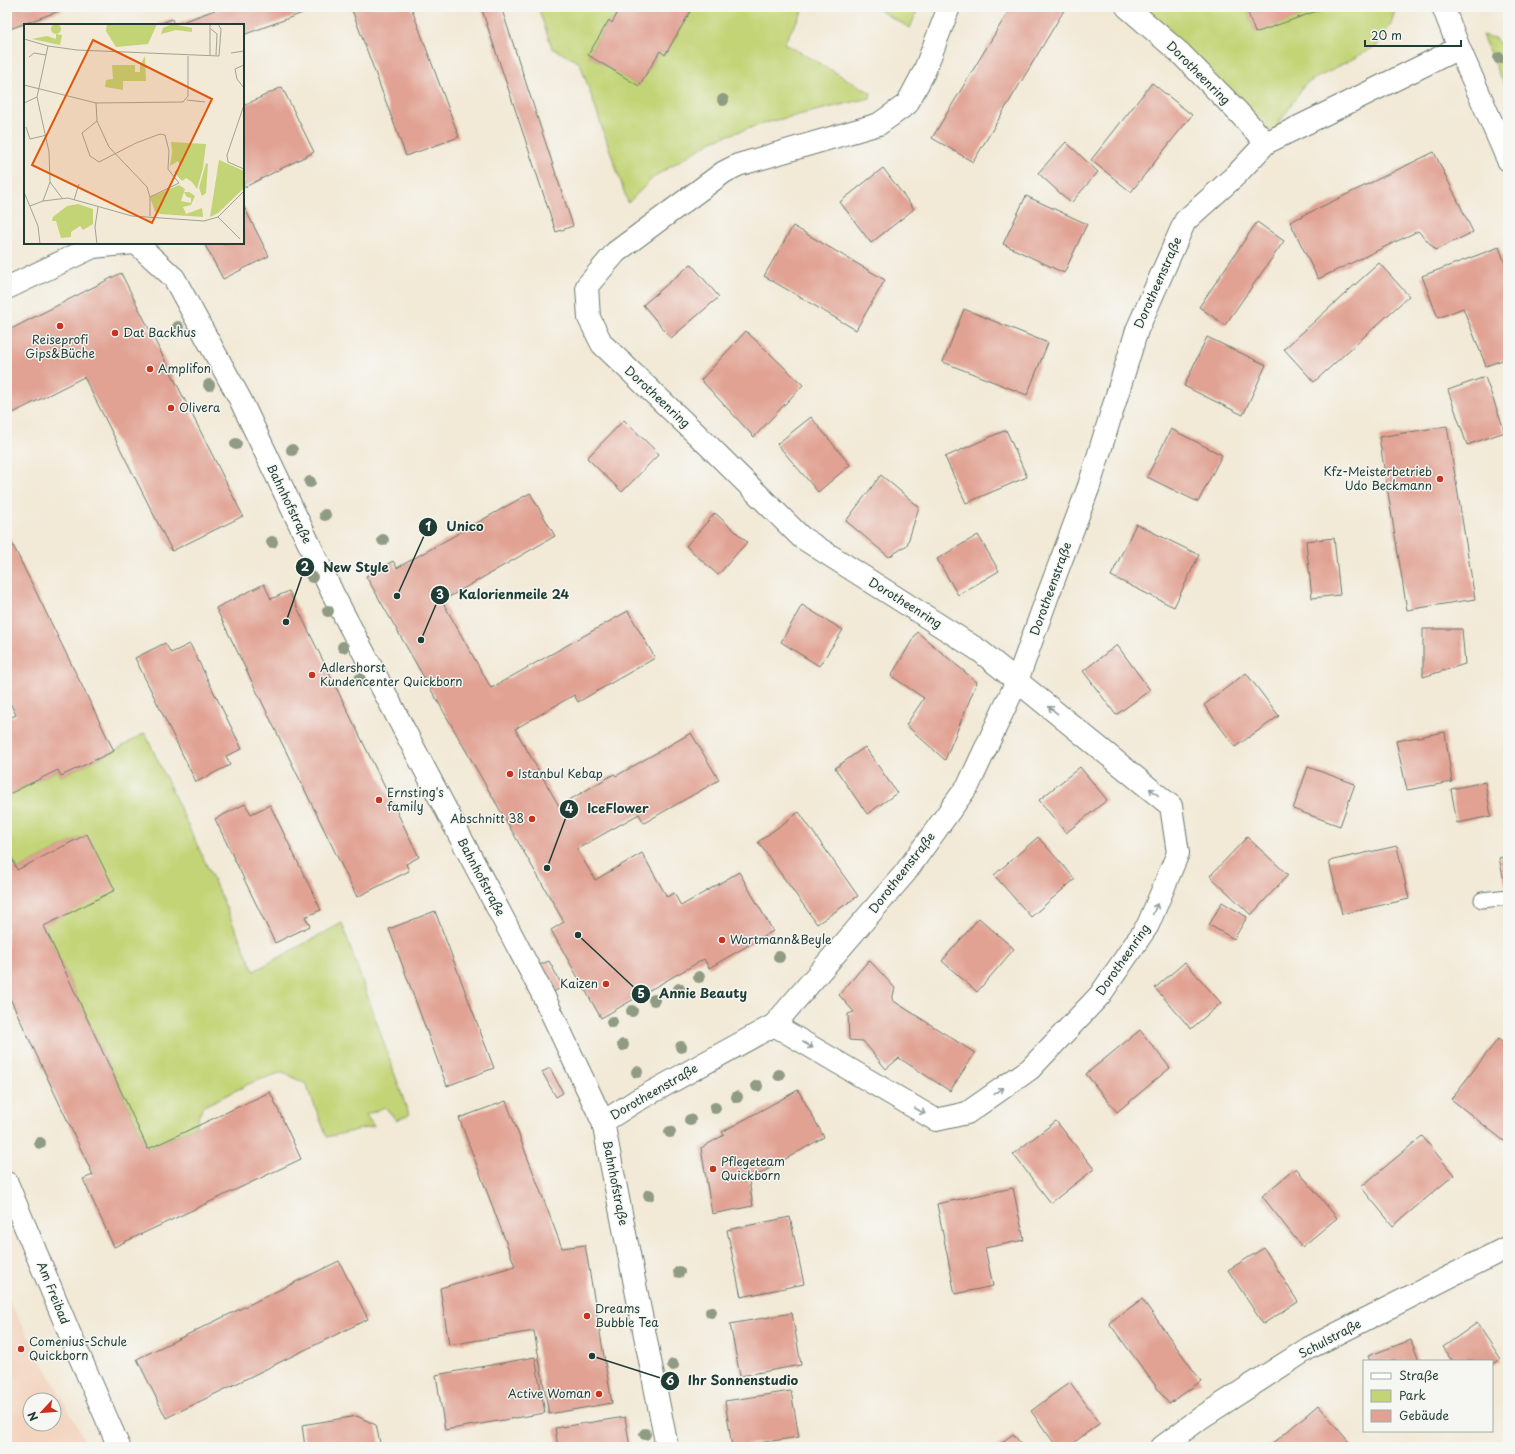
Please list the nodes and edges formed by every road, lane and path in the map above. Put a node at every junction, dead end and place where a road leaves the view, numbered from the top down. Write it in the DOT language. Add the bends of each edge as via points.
graph roads {
  1 [pos="949,7"];
  2 [pos="1126,7"];
  3 [pos="1443,7"];
  4 [pos="1459,48"];
  5 [pos="1266,144"];
  6 [pos="1508,160"];
  7 [pos="125,244"];
  8 [pos="136,244"];
  9 [pos="7,288"];
  10 [pos="1018,681"];
  11 [pos="1508,897"];
  12 [pos="1482,900"];
  13 [pos="774,1026"];
  14 [pos="603,1122"];
  15 [pos="7,1183"];
  16 [pos="1508,1247"];
  17 [pos="119,1447"];
  18 [pos="667,1447"];
  19 [pos="1162,1447"];
  1 -- 10 [label="street, Dorotheenring" via="924,72 907,104 879,124 738,165 724,172 616,252 587,286 589,318 602,344 801,537 980,651"];
  2 -- 5 [label="street, Dorotheenring" via="1180,53"];
  3 -- 4 [label="street"];
  4 -- 5 [label="street, Dorotheenstraße"];
  4 -- 6 [label="street"];
  5 -- 10 [label="street, Dorotheenstraße" via="1185,221 1137,330 1089,486"];
  7 -- 9 [label="street, Bahnhofstraße" via="94,247"];
  8 -- 14 [label="street, Bahnhofstraße" via="174,278 240,399 333,594 542,993"];
  10 -- 13 [label="street, Dorotheenstraße" via="970,784 905,873"];
  13 -- 10 [label="street, Dorotheenring, one-way" via="936,1120 967,1113 1030,1069 1100,995 1148,925 1178,853 1171,806"];
  11 -- 12 [label="lane"];
  13 -- 14 [label="street, Dorotheenstraße" via="636,1101"];
  14 -- 18 [label="street, Bahnhofstraße"];
  15 -- 17 [label="street, Am Freibad"];
  16 -- 19 [label="street, Schulstraße" via="1309,1348 1202,1417"];
}
